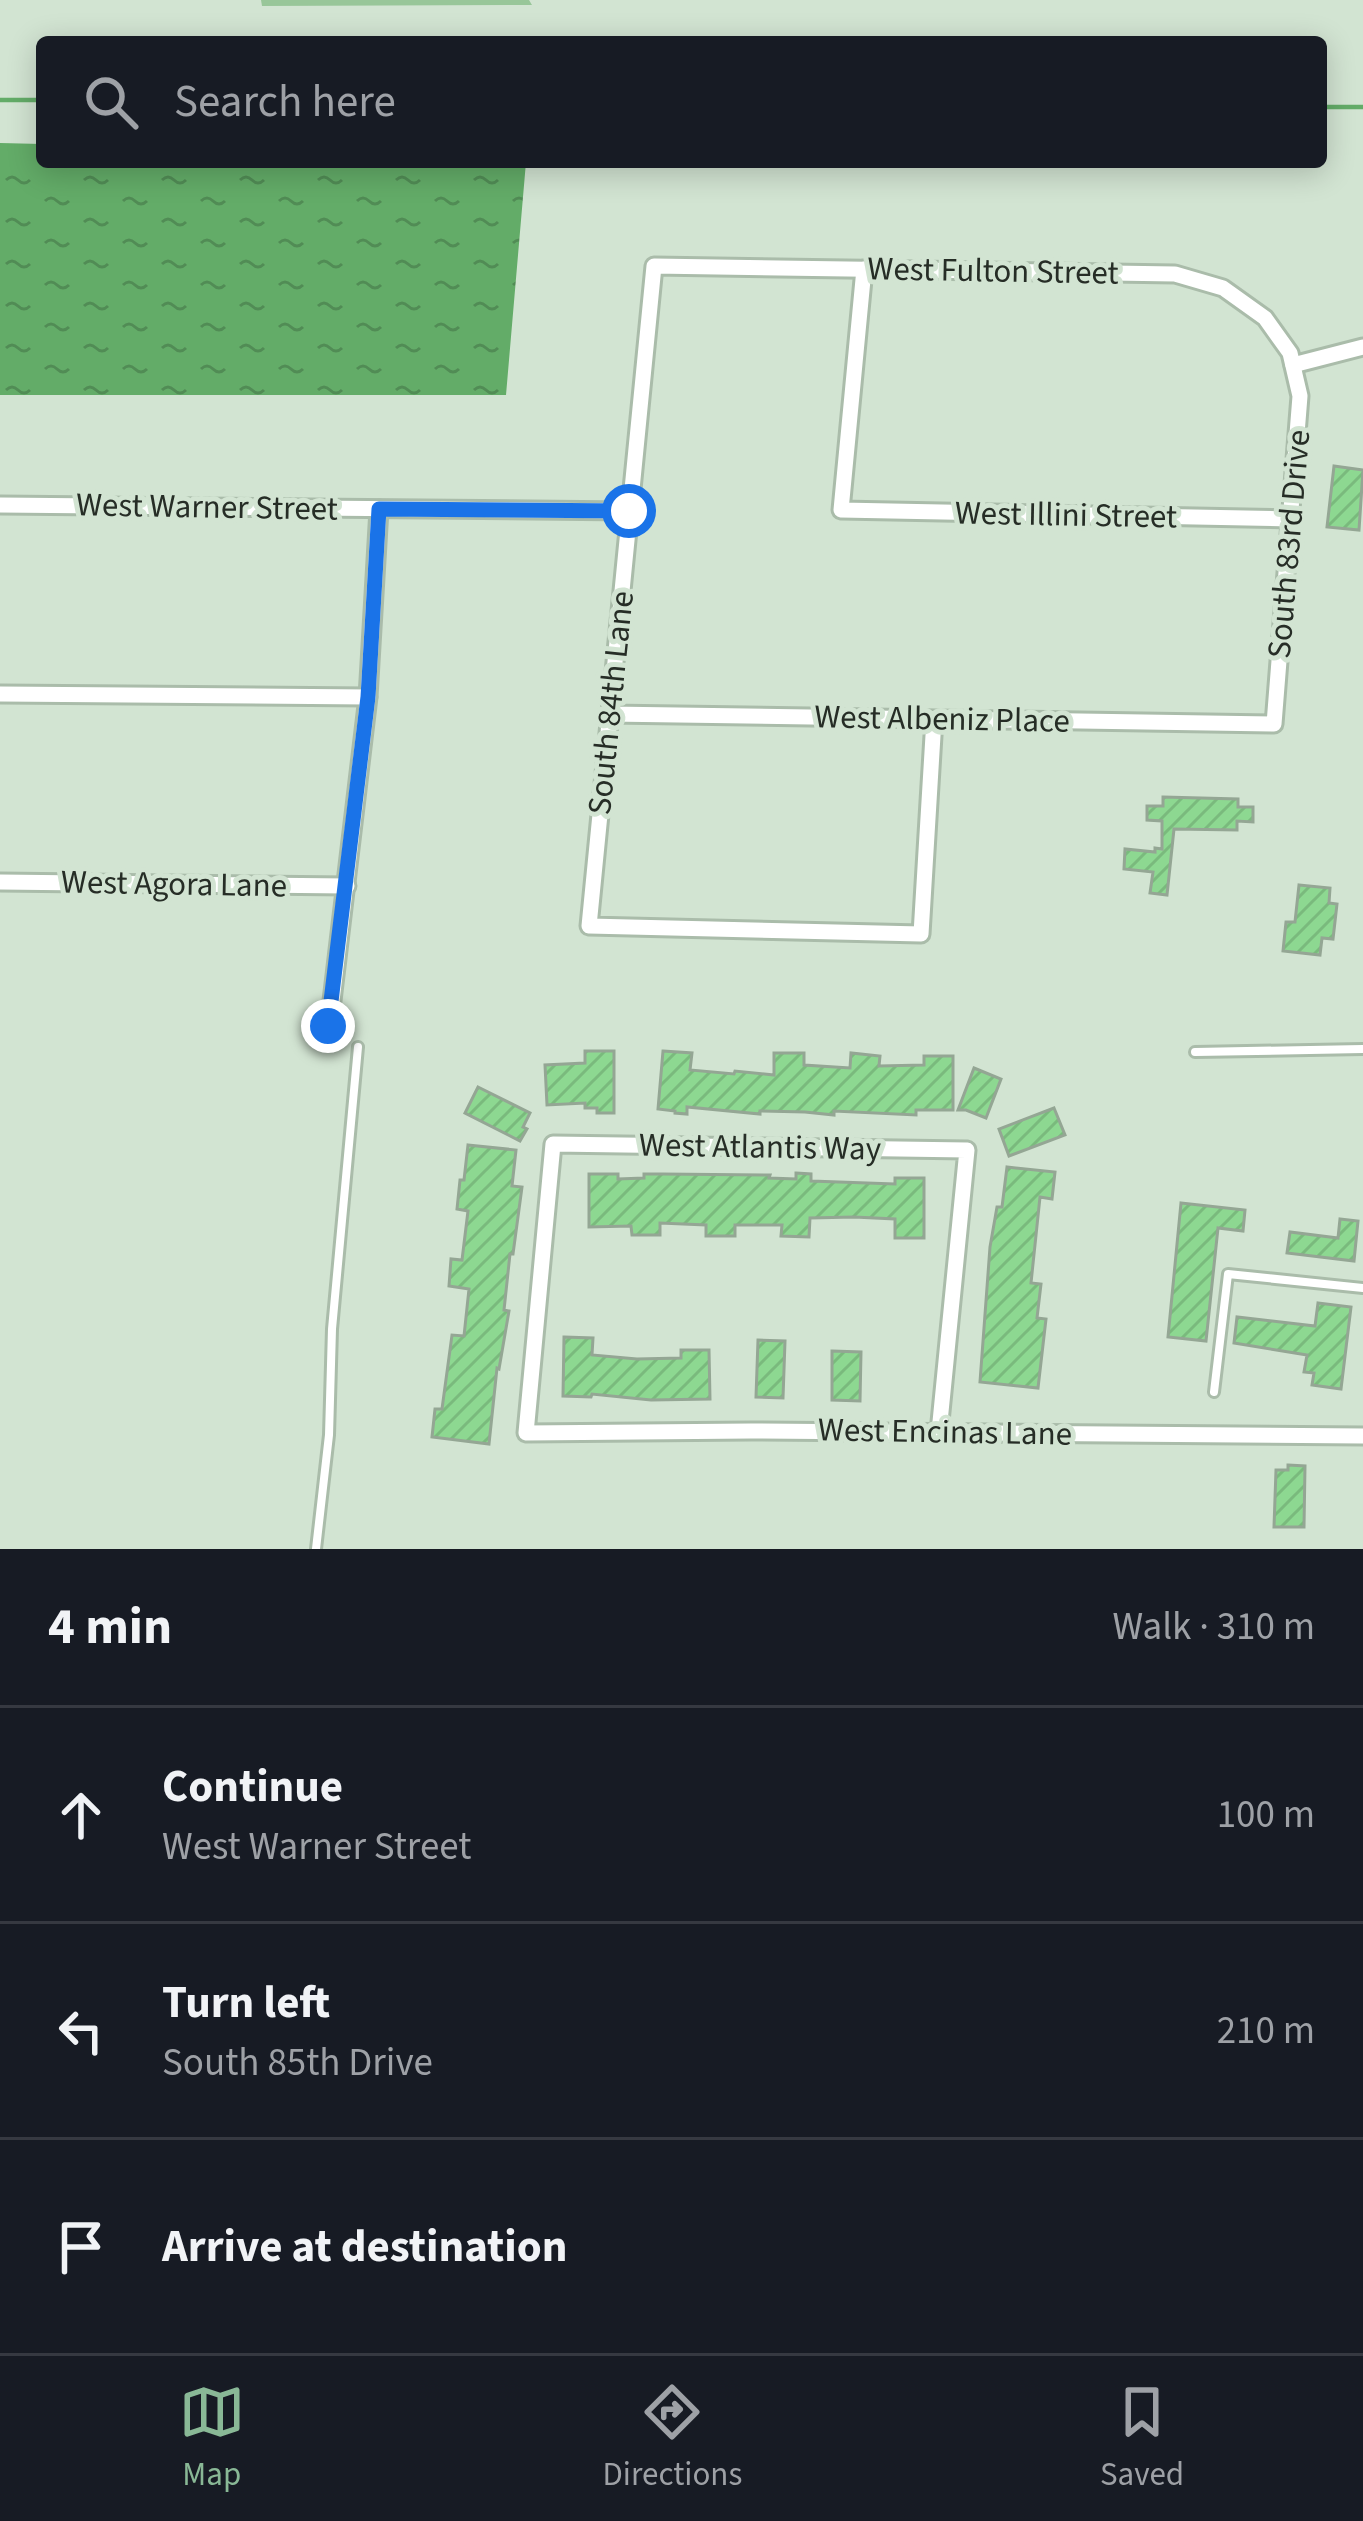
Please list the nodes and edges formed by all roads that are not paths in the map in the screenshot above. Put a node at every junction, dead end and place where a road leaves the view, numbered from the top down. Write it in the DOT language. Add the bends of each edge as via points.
graph roads {
  1 [pos="654,266"];
  2 [pos="864,269"];
  3 [pos="1363,347"];
  4 [pos="1293,365"];
  5 [pos="0,505"];
  6 [pos="379,509"];
  7 [pos="629,511"];
  8 [pos="1291,519"];
  9 [pos="0,694"];
  10 [pos="368,697"];
  11 [pos="609,714"];
  12 [pos="934,719"];
  13 [pos="1274,724"];
  14 [pos="0,882"];
  15 [pos="347,886"];
  16 [pos="328,1026"];
  17 [pos="358,1047"];
  18 [pos="1363,1049"];
  19 [pos="1195,1052"];
  20 [pos="1363,1288"];
  21 [pos="1214,1392"];
  22 [pos="526,1432"];
  23 [pos="940,1432"];
  24 [pos="1363,1436"];
  25 [pos="316,1549"];
  1 -- 2 [label="street, West Fulton Street"];
  1 -- 7 [label="street, South 84th Lane"];
  2 -- 4 [label="street, West Fulton Street" via="1175,274 1223,288 1265,318"];
  2 -- 8 [label="street, West Illini Street" via="841,511"];
  3 -- 4 [label="street"];
  4 -- 8 [label="street, South 83rd Drive" via="1300,396"];
  5 -- 6 [label="street, West Warner Street"];
  6 -- 7 [label="street, West Warner Street"];
  6 -- 10 [label="street"];
  7 -- 11 [label="street, South 84th Lane"];
  8 -- 13 [label="street, South 83rd Drive"];
  9 -- 10 [label="street"];
  10 -- 15 [label="street"];
  11 -- 12 [label="street, West Albeniz Place"];
  11 -- 12 [label="street, South 84th Lane" via="589,926 922,934"];
  12 -- 13 [label="street, West Albeniz Place"];
  14 -- 15 [label="street, West Agora Lane"];
  15 -- 16 [label="street"];
  17 -- 25 [label="lane"];
  18 -- 19 [label="lane"];
  20 -- 21 [label="lane" via="1228,1274"];
  22 -- 23 [label="street, West Encinas Lane"];
  22 -- 23 [label="street, West Atlantis Way" via="553,1144 967,1150"];
  23 -- 24 [label="street, West Encinas Lane"];
}
